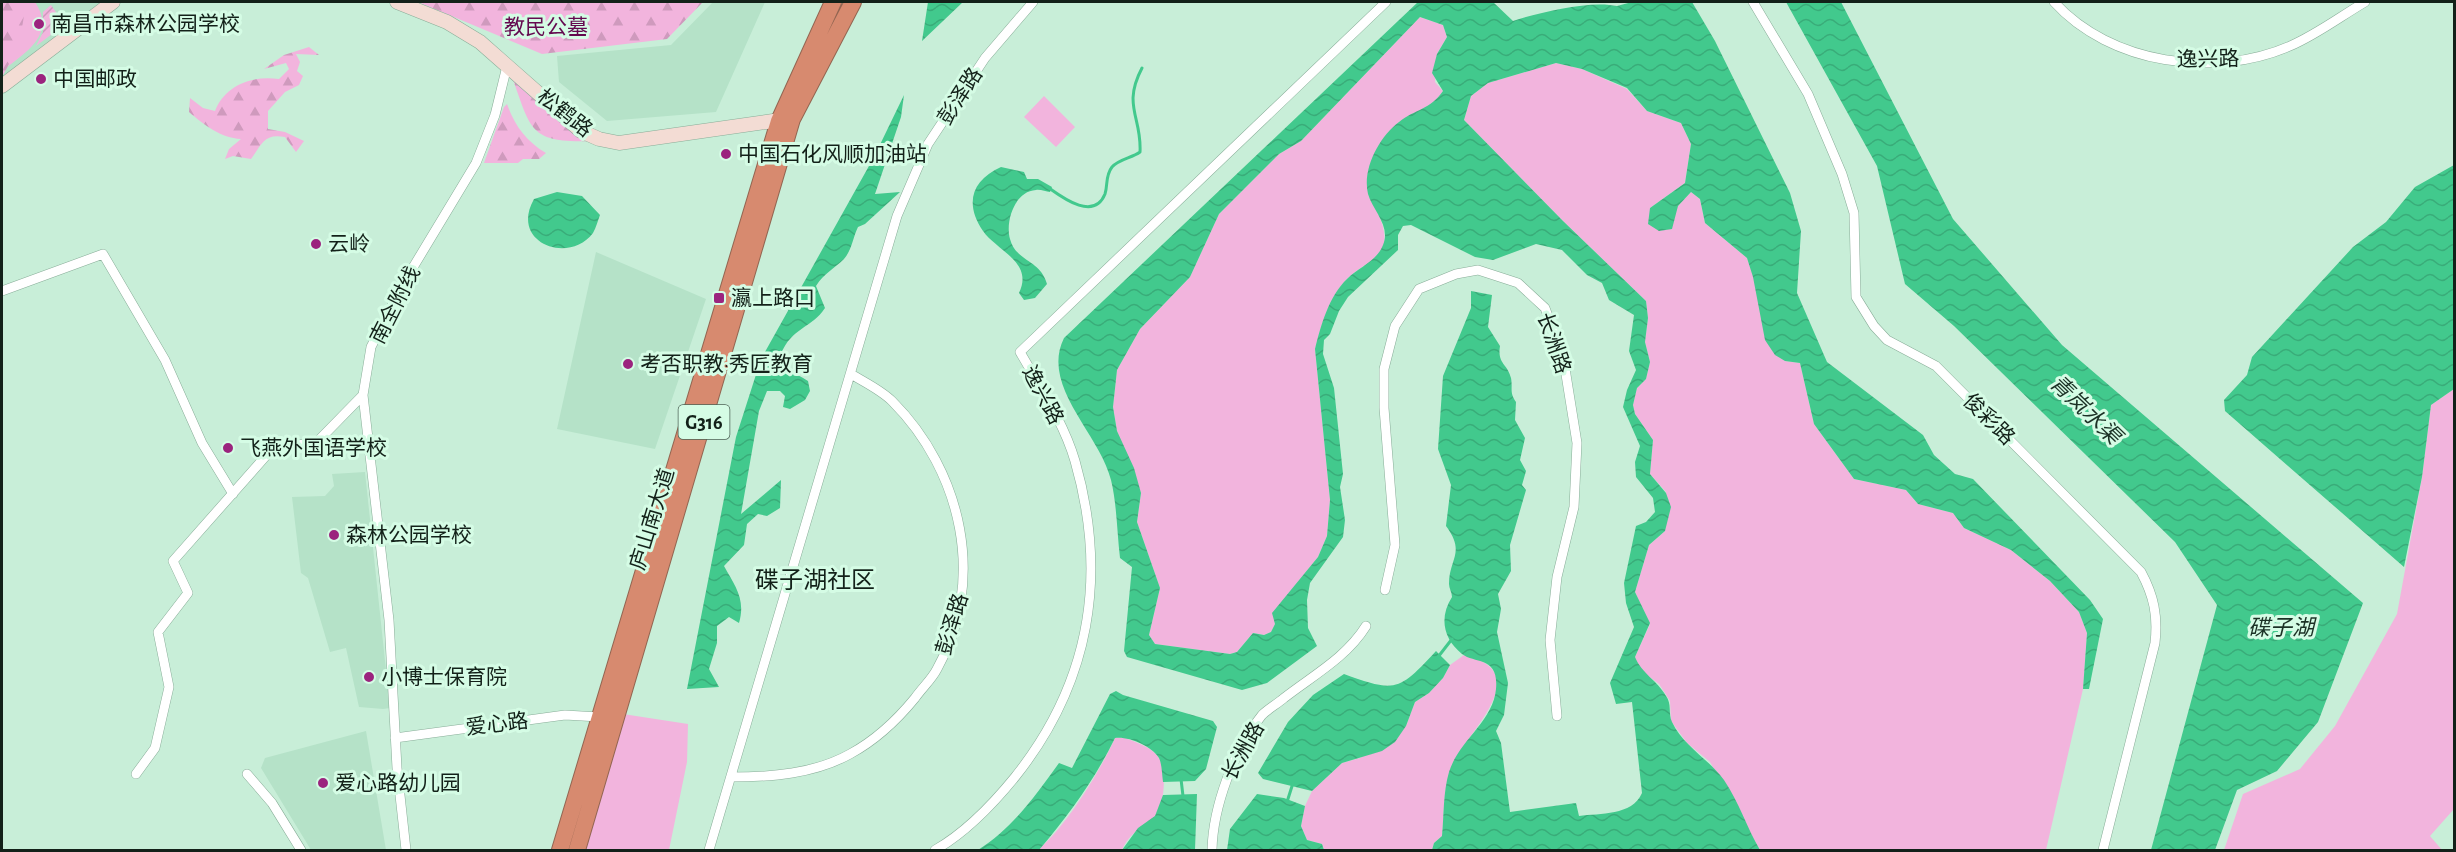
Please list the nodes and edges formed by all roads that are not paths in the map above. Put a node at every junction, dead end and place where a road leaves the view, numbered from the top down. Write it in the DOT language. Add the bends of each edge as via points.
graph roads {
  1 [pos="113,2"];
  2 [pos="398,2"];
  3 [pos="832,2"];
  4 [pos="854,2"];
  5 [pos="1033,2"];
  6 [pos="1386,2"];
  7 [pos="1754,2"];
  8 [pos="2054,2"];
  9 [pos="2365,2"];
  10 [pos="507,66"];
  11 [pos="2,86"];
  12 [pos="786,120"];
  13 [pos="2,291"];
  14 [pos="850,374"];
  15 [pos="363,395"];
  16 [pos="233,494"];
  17 [pos="1386,590"];
  18 [pos="1366,626"];
  19 [pos="1557,716"];
  20 [pos="599,717"];
  21 [pos="395,738"];
  22 [pos="136,774"];
  23 [pos="247,774"];
  24 [pos="731,777"];
  25 [pos="300,850"];
  26 [pos="406,850"];
  27 [pos="560,850"];
  28 [pos="577,850"];
  29 [pos="709,850"];
  30 [pos="935,850"];
  31 [pos="1212,850"];
  32 [pos="2103,850"];
  1 -- 11 [label="main road"];
  2 -- 10 [label="main road, 松鹤路" via="447,22 480,42"];
  3 -- 12 [label="highway, 庐山南大道 / G316"];
  4 -- 12 [label="highway, 庐山南大道 / G316"];
  5 -- 14 [label="street, 彭泽路" via="985,58 928,144 897,216"];
  6 -- 30 [label="street, 逸兴路" via="1020,352 1075,460 1085,508 1092,582 1080,659 1064,700 1032,756 998,798"];
  7 -- 32 [label="street, 俊彩路" via="1808,94 1842,174 1854,213 1856,297 1874,326 1887,340 1936,366 2141,572 2151,589 2158,619 2155,643"];
  8 -- 9 [label="street, 逸兴路" via="2070,18 2130,52 2175,61 2238,61 2290,46"];
  10 -- 12 [label="main road, 松鹤路" via="581,131 619,144"];
  10 -- 15 [label="street, 南全附线" via="495,115 476,163 403,284 372,347"];
  12 -- 20 [label="highway, 庐山南大道 / G316"];
  12 -- 28 [label="highway, 庐山南大道 / G316"];
  13 -- 16 [label="street" via="103,254 165,360 202,443"];
  14 -- 24 [label="street, 彭泽路"];
  14 -- 24 [label="street, 彭泽路" via="891,399 931,452 952,493 963,541 964,582 955,627 937,670 882,734 849,755 817,768 772,777"];
  15 -- 16 [label="street" via="317,442 272,448"];
  15 -- 21 [label="street, 南全附线" via="389,620"];
  16 -- 22 [label="street" via="173,561 188,593 158,632 169,687 155,748"];
  17 -- 19 [label="street, 长洲路" via="1395,545 1384,369 1395,326 1419,290 1456,274 1478,270 1518,283 1545,308 1563,356 1577,443 1574,507 1557,577 1550,640"];
  18 -- 31 [label="street, 长洲路" via="1328,667 1263,715 1227,778 1212,832"];
  20 -- 21 [label="street, 爱心路" via="565,715"];
  20 -- 27 [label="highway, 庐山南大道 / G316"];
  21 -- 26 [label="street, 南全附线"];
  23 -- 25 [label="street" via="272,803"];
  24 -- 29 [label="street, 彭泽路"];
}
